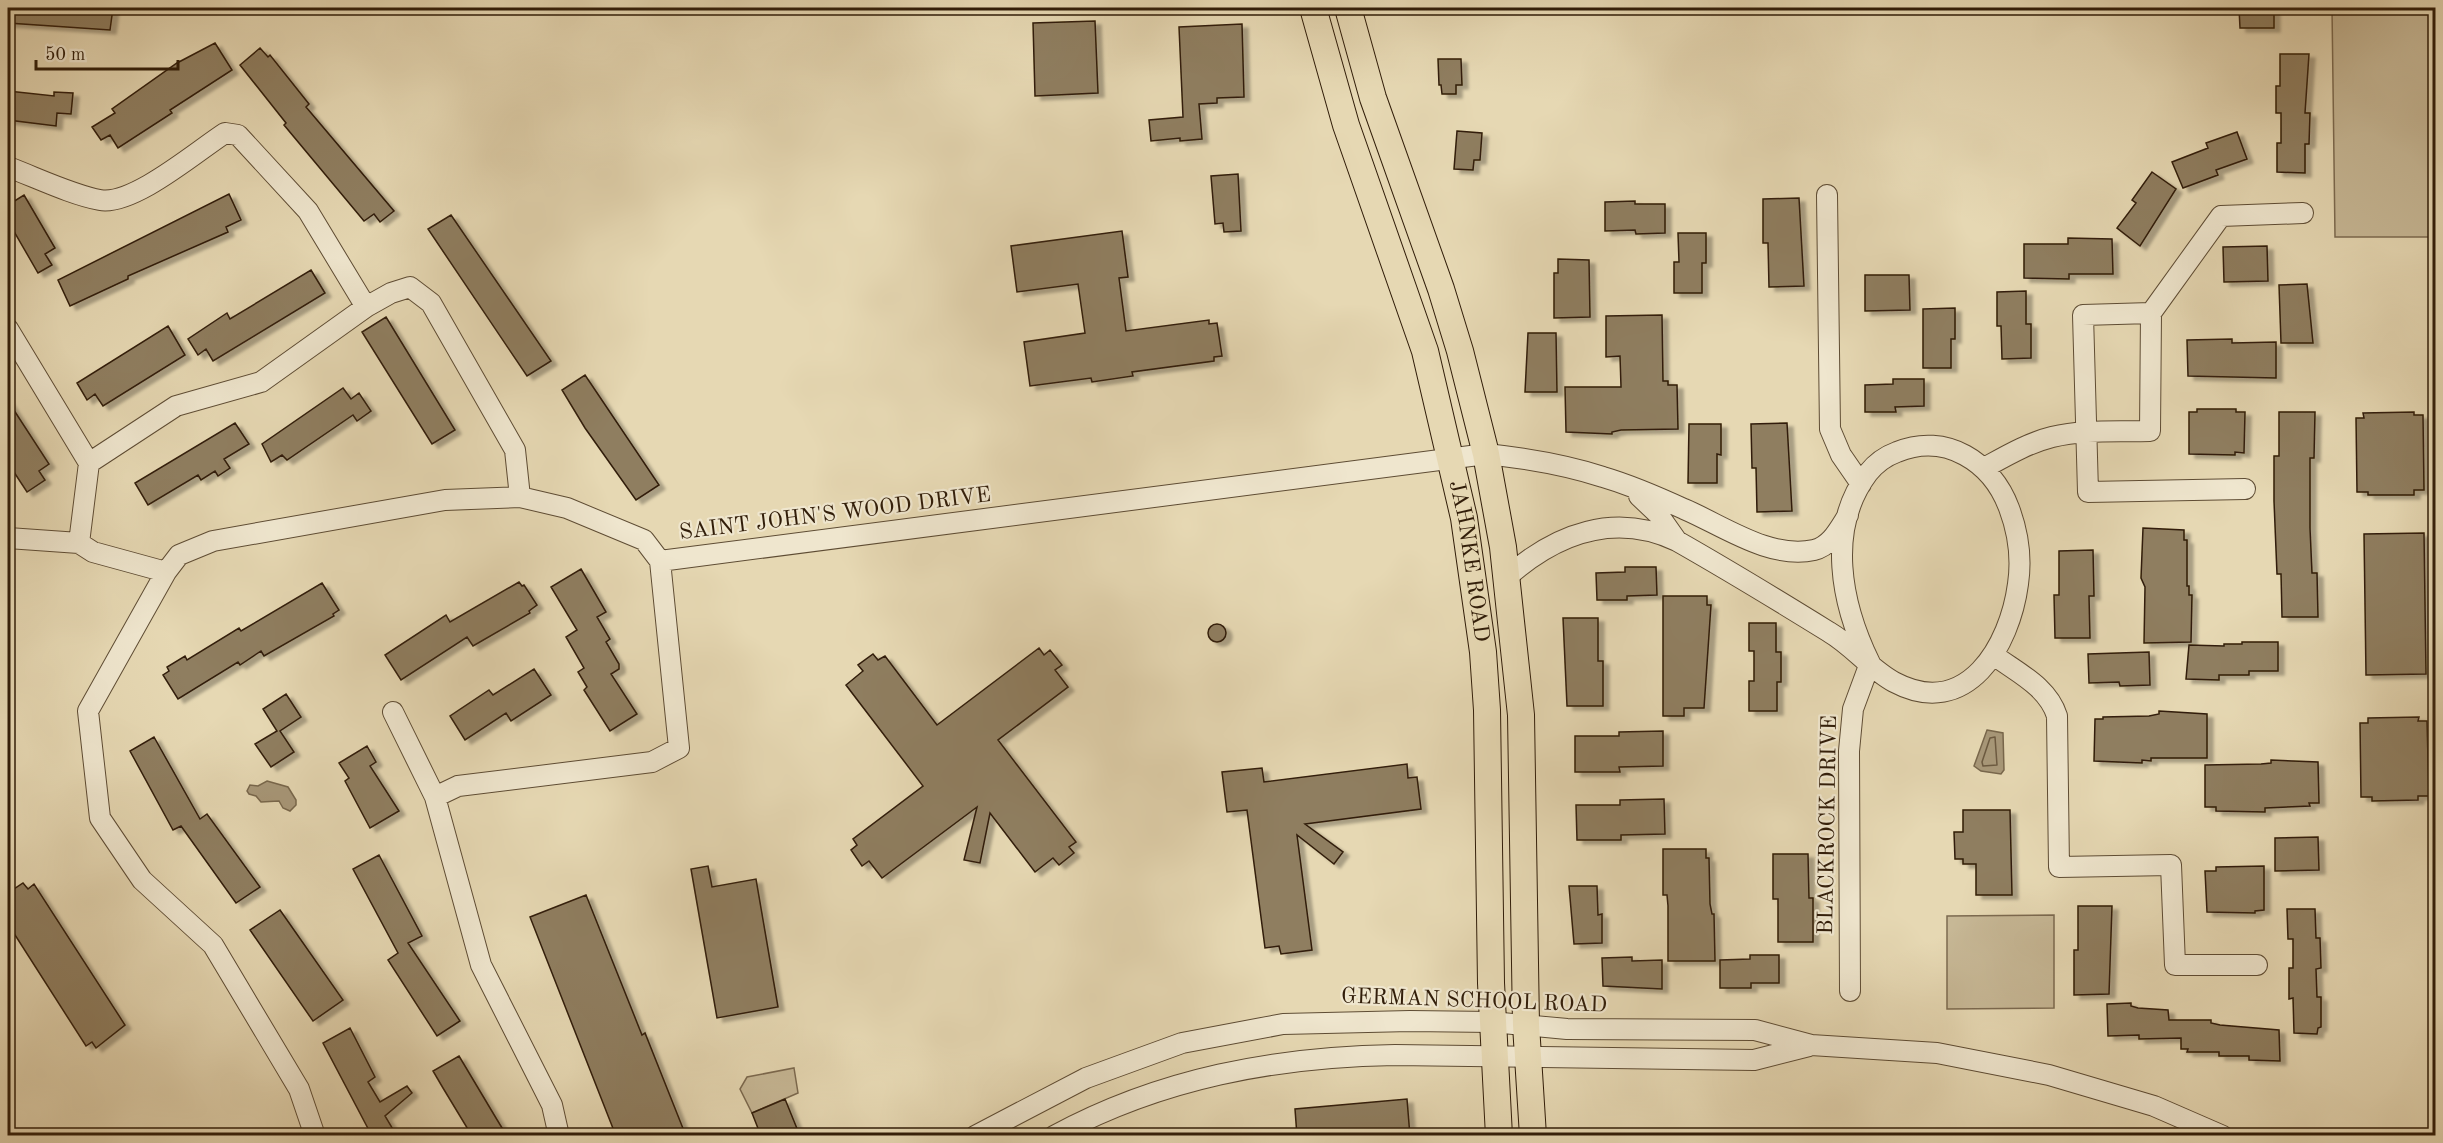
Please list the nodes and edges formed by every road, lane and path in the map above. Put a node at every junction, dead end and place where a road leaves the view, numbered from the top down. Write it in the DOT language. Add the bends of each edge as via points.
graph roads {
  1 [pos="1313,8"];
  2 [pos="1348,8"];
  3 [pos="8,167"];
  4 [pos="1827,195"];
  5 [pos="2303,213"];
  6 [pos="366,307"];
  7 [pos="2151,314"];
  8 [pos="8,329"];
  9 [pos="2086,432"];
  10 [pos="1486,454"];
  11 [pos="1452,457"];
  12 [pos="89,463"];
  13 [pos="1984,468"];
  14 [pos="1861,484"];
  15 [pos="1625,485"];
  16 [pos="2245,489"];
  17 [pos="519,497"];
  18 [pos="1848,515"];
  19 [pos="8,538"];
  20 [pos="1677,541"];
  21 [pos="80,543"];
  22 [pos="660,561"];
  23 [pos="166,572"];
  24 [pos="1507,577"];
  25 [pos="1995,656"];
  26 [pos="1870,663"];
  27 [pos="393,712"];
  28 [pos="435,797"];
  29 [pos="2257,965"];
  30 [pos="1850,992"];
  31 [pos="1492,1022"];
  32 [pos="1526,1025"];
  33 [pos="1811,1045"];
  34 [pos="1494,1055"];
  35 [pos="1528,1058"];
  36 [pos="315,1136"];
  37 [pos="560,1136"];
  38 [pos="975,1136"];
  39 [pos="1054,1136"];
  40 [pos="1499,1136"];
  41 [pos="1533,1136"];
  42 [pos="2223,1136"];
  1 -- 11 [label="main road, JAHNKE ROAD" via="1346,125 1415,318"];
  2 -- 10 [label="main road, JAHNKE ROAD" via="1373,98 1447,310"];
  3 -- 6 [label="street" via="101,200 121,199 225,133 238,135 308,211"];
  4 -- 14 [label="street" via="1830,429 1840,455"];
  5 -- 7 [label="street" via="2221,216"];
  6 -- 12 [label="street" via="261,382 176,406"];
  6 -- 17 [label="street" via="410,287 431,303 515,450"];
  7 -- 9 [label="street" via="2150,431"];
  7 -- 9 [label="street" via="2083,315"];
  8 -- 12 [label="street"];
  9 -- 13 [label="street" via="2044,440"];
  9 -- 16 [label="street" via="2088,492"];
  10 -- 11 [label="street, SAINT JOHN'S WOOD DRIVE"];
  10 -- 15 [label="street, SAINT JOHN'S WOOD DRIVE" via="1586,472"];
  10 -- 24 [label="main road, JAHNKE ROAD"];
  11 -- 22 [label="street, SAINT JOHN'S WOOD DRIVE"];
  11 -- 31 [label="main road, JAHNKE ROAD" via="1474,585 1485,687"];
  12 -- 21 [label="street"];
  13 -- 14 [label="street" via="1956,450 1922,446 1907,448 1878,463"];
  13 -- 25 [label="street" via="2006,501 2019,556 2019,582 2012,614"];
  14 -- 18 [label="street"];
  15 -- 18 [label="street, SAINT JOHN'S WOOD DRIVE" via="1755,541 1793,550 1822,547"];
  15 -- 20 [label="street" via="1658,514"];
  17 -- 22 [label="street, SAINT JOHN'S WOOD DRIVE" via="567,508 644,540"];
  17 -- 23 [label="street, SAINT JOHN'S WOOD DRIVE" via="445,500 213,541 179,555"];
  18 -- 26 [label="street" via="1843,543 1843,587 1854,628"];
  19 -- 21 [label="street"];
  20 -- 24 [label="street" via="1642,528 1591,530 1542,552"];
  20 -- 26 [label="street" via="1832,634"];
  21 -- 23 [label="street" via="93,552"];
  22 -- 28 [label="street" via="679,748 652,762 458,786"];
  23 -- 36 [label="street, SAINT JOHN'S WOOD DRIVE" via="88,711 100,818 141,879 213,945 299,1089"];
  24 -- 32 [label="main road, JAHNKE ROAD" via="1522,736"];
  25 -- 26 [label="street" via="1971,680 1933,691 1896,683"];
  25 -- 29 [label="street" via="2037,686 2054,705 2058,729 2059,867 2171,865 2175,965"];
  26 -- 30 [label="street, BLACKROCK DRIVE" via="1853,709 1849,751"];
  27 -- 28 [label="street"];
  28 -- 37 [label="street" via="481,965 552,1105"];
  31 -- 32 [label="street, GERMAN SCHOOL ROAD"];
  31 -- 34 [label="main road, JAHNKE ROAD"];
  31 -- 38 [label="street, GERMAN SCHOOL ROAD" via="1318,1021 1216,1035 1117,1065 1055,1092"];
  32 -- 33 [label="street, GERMAN SCHOOL ROAD" via="1567,1029 1755,1030"];
  32 -- 35 [label="main road, JAHNKE ROAD"];
  33 -- 35 [label="street, GERMAN SCHOOL ROAD" via="1754,1060"];
  33 -- 42 [label="street, GERMAN SCHOOL ROAD" via="1886,1048 1989,1062 2049,1075 2135,1100"];
  34 -- 35 [label="street, GERMAN SCHOOL ROAD"];
  34 -- 39 [label="street, GERMAN SCHOOL ROAD" via="1336,1056 1239,1068 1145,1095"];
  34 -- 40 [label="main road, JAHNKE ROAD"];
  35 -- 41 [label="main road, JAHNKE ROAD"];
}
